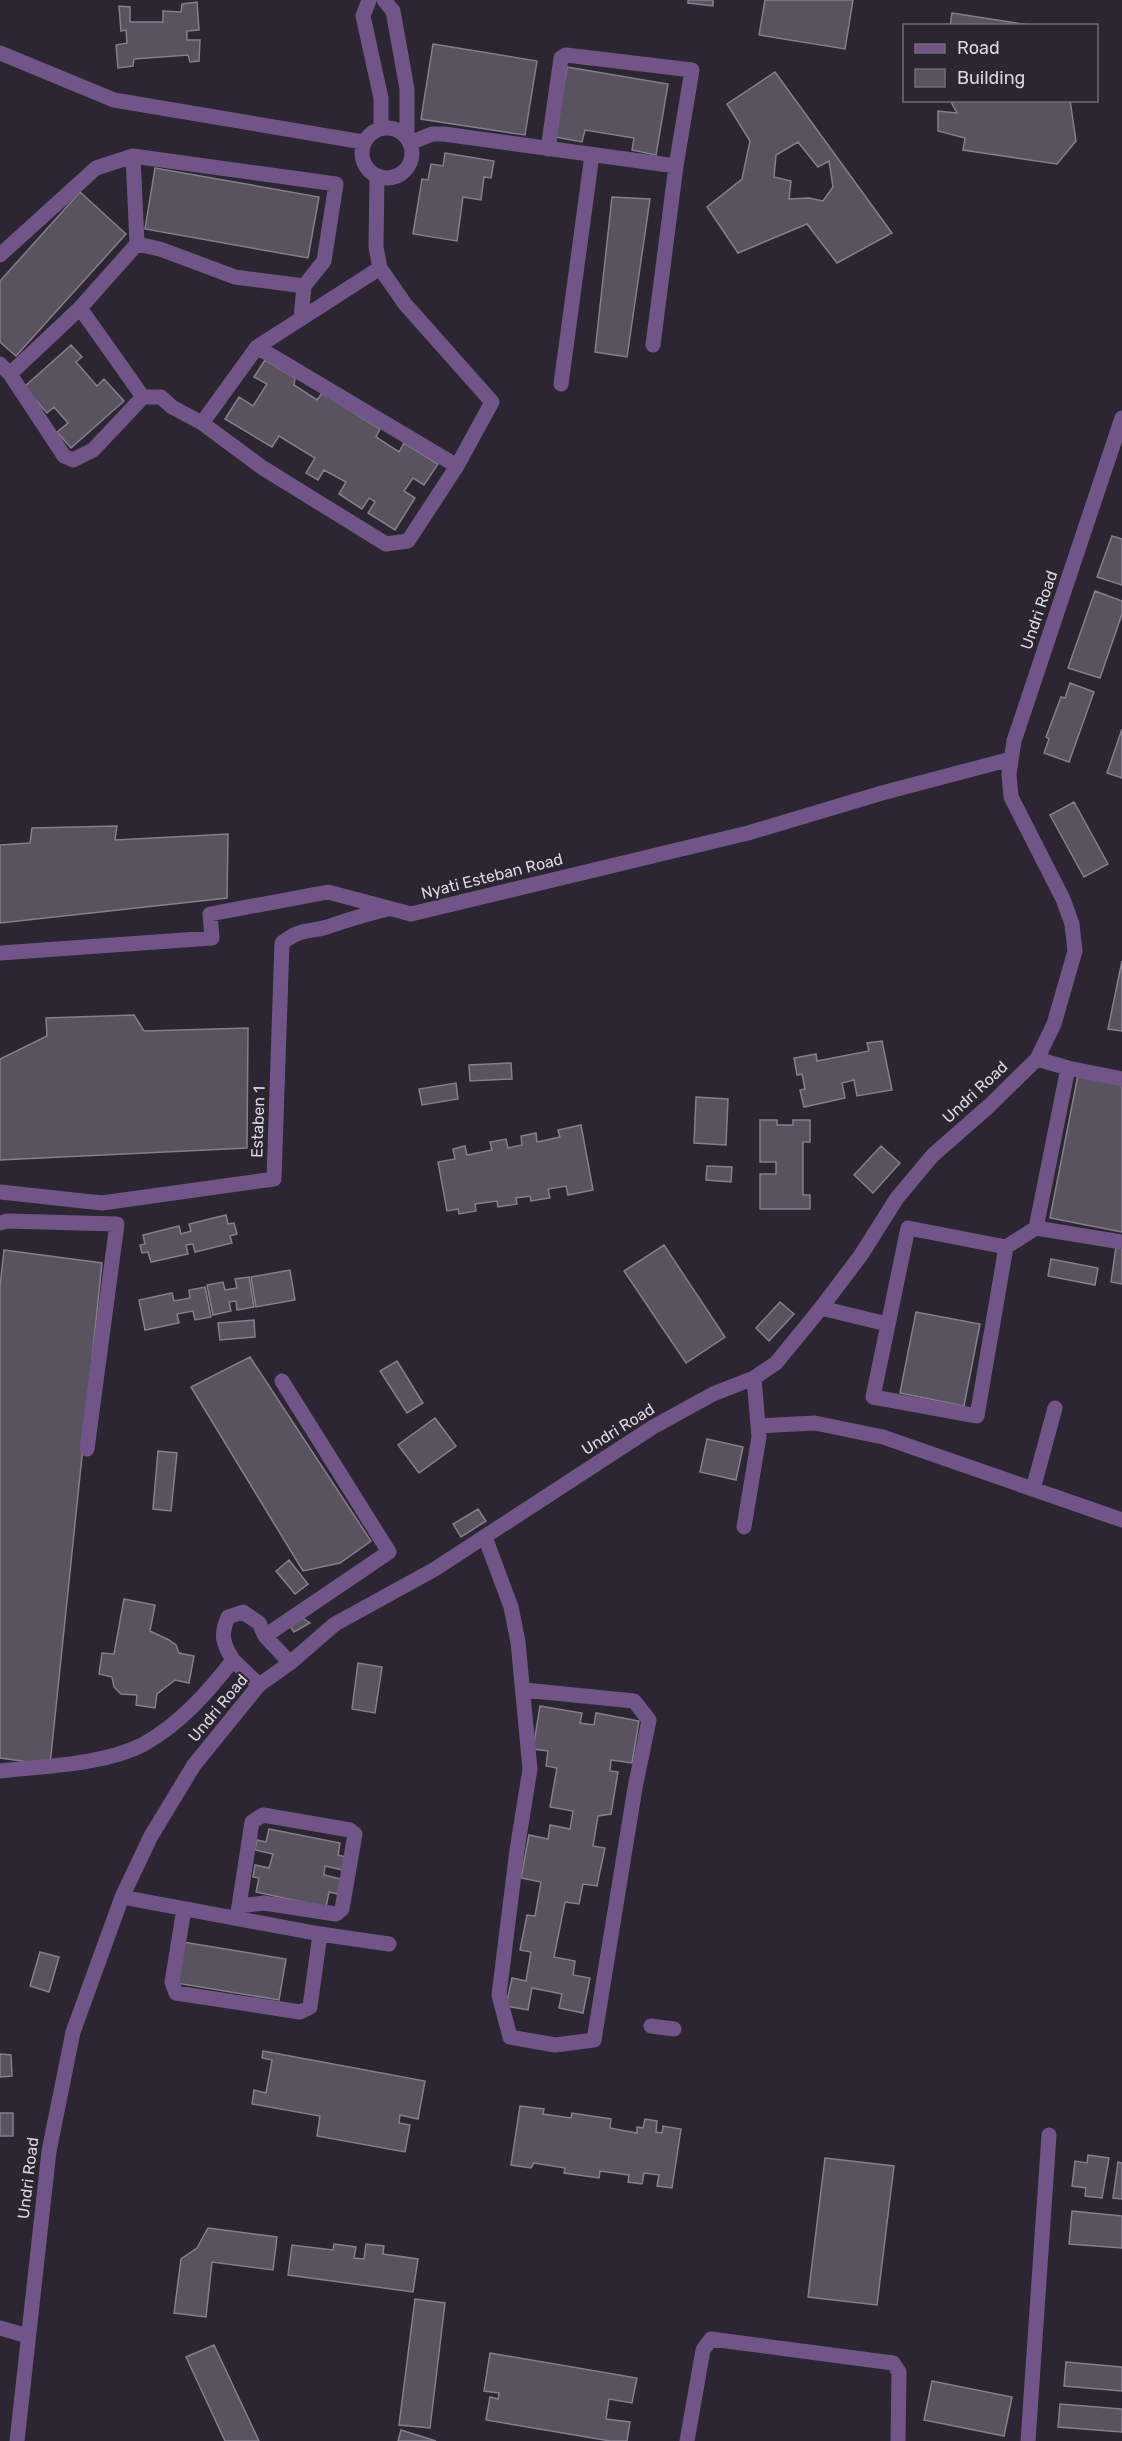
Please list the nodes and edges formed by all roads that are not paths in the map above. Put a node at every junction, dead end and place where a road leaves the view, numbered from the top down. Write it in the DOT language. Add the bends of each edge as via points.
graph roads {
  1 [pos="369,0"];
  2 [pos="384,0"];
  3 [pos="0,52"];
  4 [pos="381,128"];
  5 [pos="408,140"];
  6 [pos="363,142"];
  7 [pos="548,149"];
  8 [pos="592,155"];
  9 [pos="134,156"];
  10 [pos="676,166"];
  11 [pos="377,177"];
  12 [pos="137,244"];
  13 [pos="0,255"];
  14 [pos="380,268"];
  15 [pos="304,286"];
  16 [pos="80,308"];
  17 [pos="301,318"];
  18 [pos="653,345"];
  19 [pos="257,347"];
  20 [pos="5,369"];
  21 [pos="561,384"];
  22 [pos="143,397"];
  23 [pos="1122,418"];
  24 [pos="202,423"];
  25 [pos="457,466"];
  26 [pos="1011,759"];
  27 [pos="391,909"];
  28 [pos="0,953"];
  29 [pos="1037,1059"];
  30 [pos="1068,1068"];
  31 [pos="1122,1079"];
  32 [pos="0,1192"];
  33 [pos="0,1223"];
  34 [pos="1036,1228"];
  35 [pos="1122,1242"];
  36 [pos="1006,1247"];
  37 [pos="821,1308"];
  38 [pos="887,1324"];
  39 [pos="754,1378"];
  40 [pos="282,1381"];
  41 [pos="1055,1408"];
  42 [pos="759,1426"];
  43 [pos="87,1449"];
  44 [pos="1033,1489"];
  45 [pos="1122,1520"];
  46 [pos="744,1527"];
  47 [pos="485,1537"];
  48 [pos="265,1636"];
  49 [pos="233,1660"];
  50 [pos="290,1662"];
  51 [pos="259,1685"];
  52 [pos="524,1690"];
  53 [pos="0,1771"];
  54 [pos="122,1897"];
  55 [pos="184,1909"];
  56 [pos="238,1912"];
  57 [pos="320,1934"];
  58 [pos="389,1944"];
  59 [pos="651,2026"];
  60 [pos="674,2029"];
  61 [pos="1049,2135"];
  62 [pos="0,2328"];
  63 [pos="28,2336"];
  64 [pos="17,2441"];
  65 [pos="687,2441"];
  66 [pos="898,2441"];
  67 [pos="1028,2441"];
  1 -- 4 [label="street" via="363,16 381,98"];
  2 -- 5 [label="street" via="393,11 405,78"];
  3 -- 6 [label="street" via="114,100"];
  4 -- 5 [label="street" via="396,129"];
  4 -- 6 [label="street"];
  5 -- 7 [label="street" via="444,134"];
  5 -- 11 [label="street" via="412,152 408,168 394,178"];
  6 -- 11 [label="street" via="365,166"];
  7 -- 8 [label="street"];
  7 -- 10 [label="street" via="561,58 566,55 692,70"];
  8 -- 10 [label="street"];
  8 -- 21 [label="street"];
  9 -- 12 [label="street"];
  9 -- 13 [label="street" via="96,168"];
  9 -- 15 [label="street" via="336,184 324,261"];
  10 -- 18 [label="street"];
  11 -- 14 [label="street" via="376,247"];
  12 -- 15 [label="street" via="234,277"];
  12 -- 16 [label="street"];
  14 -- 17 [label="street"];
  14 -- 25 [label="street" via="405,304 492,402"];
  15 -- 17 [label="street"];
  16 -- 20 [label="street"];
  16 -- 22 [label="street"];
  17 -- 19 [label="street"];
  19 -- 24 [label="street"];
  19 -- 25 [label="street"];
  20 -- 22 [label="street" via="64,456 73,460 93,450"];
  22 -- 24 [label="street" via="161,397 172,408"];
  23 -- 26 [label="street, Undri Road" via="1017,729"];
  24 -- 25 [label="street" via="263,468 386,544 408,541"];
  26 -- 27 [label="street, Nyati Esteban Road" via="748,833 411,914"];
  26 -- 29 [label="street, Undri Road" via="1011,797 1063,899 1075,951 1054,1024"];
  27 -- 28 [label="street, Nyati Esteban Road" via="328,892 210,914 212,938"];
  27 -- 32 [label="street, Estaben 1" via="295,933 282,943 274,1179 102,1203"];
  29 -- 30 [label="street"];
  29 -- 37 [label="street, Undri Road" via="933,1155 897,1198"];
  30 -- 31 [label="street"];
  30 -- 34 [label="street"];
  33 -- 43 [label="street" via="117,1224"];
  34 -- 35 [label="street"];
  34 -- 36 [label="street"];
  36 -- 38 [label="street" via="908,1228"];
  36 -- 38 [label="street" via="977,1416 873,1397"];
  37 -- 38 [label="street"];
  37 -- 39 [label="street, Undri Road" via="776,1363"];
  39 -- 42 [label="street"];
  39 -- 47 [label="street, Undri Road" via="713,1394 653,1426"];
  40 -- 48 [label="street" via="389,1552"];
  41 -- 44 [label="street"];
  42 -- 44 [label="street" via="815,1423 883,1437"];
  42 -- 46 [label="street"];
  44 -- 45 [label="street"];
  47 -- 50 [label="street, Undri Road" via="335,1624"];
  47 -- 52 [label="street" via="511,1607"];
  48 -- 49 [label="street" via="259,1623 243,1612 228,1617 222,1629 223,1644"];
  48 -- 50 [label="street"];
  49 -- 51 [label="street"];
  49 -- 53 [label="street" via="205,1696 143,1744 79,1762"];
  50 -- 51 [label="street, Undri Road"];
  51 -- 54 [label="street, Undri Road" via="194,1765 151,1836"];
  52 -- 52 [label="street" via="531,1769 499,1995 510,2037 555,2045 594,2040 649,1720 634,1701"];
  54 -- 55 [label="street"];
  54 -- 63 [label="street, Undri Road" via="73,2031 53,2126"];
  55 -- 56 [label="street"];
  55 -- 57 [label="street" via="172,1982 176,1993 300,2012 310,2007"];
  56 -- 56 [label="street" via="264,1903 336,1914 342,1909 355,1834 264,1815 252,1822"];
  56 -- 57 [label="street"];
  57 -- 58 [label="street"];
  59 -- 60 [label="street"];
  61 -- 67 [label="street"];
  62 -- 63 [label="street"];
  63 -- 64 [label="street, Undri Road"];
  65 -- 66 [label="street" via="703,2350 711,2339 893,2363 899,2372"];
}
